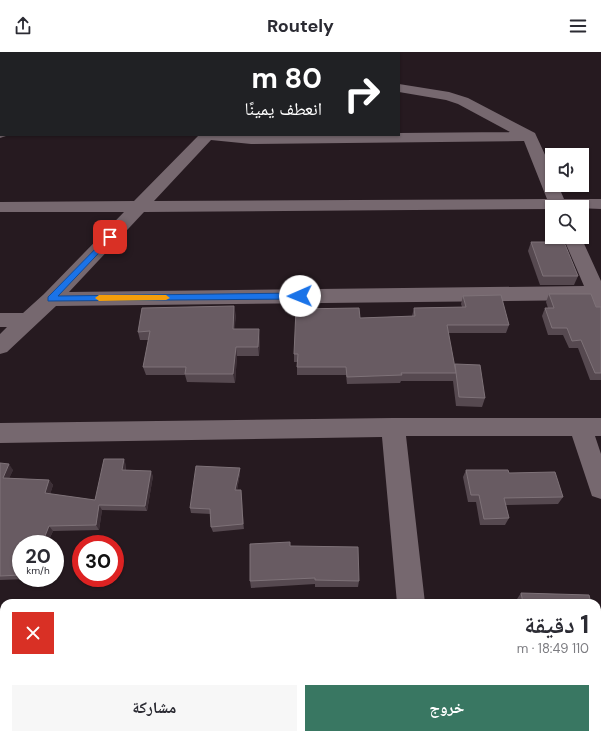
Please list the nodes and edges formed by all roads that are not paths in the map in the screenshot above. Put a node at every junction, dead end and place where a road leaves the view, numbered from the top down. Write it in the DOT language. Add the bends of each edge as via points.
graph roads {
  1 [pos="400,88"];
  2 [pos="206,136"];
  3 [pos="221,136"];
  4 [pos="530,136"];
  5 [pos="556,200"];
  6 [pos="601,204"];
  7 [pos="589,205"];
  8 [pos="140,206"];
  9 [pos="545,206"];
  10 [pos="0,207"];
  11 [pos="575,244"];
  12 [pos="599,296"];
  13 [pos="51,299"];
  14 [pos="0,320"];
  15 [pos="26,320"];
  16 [pos="0,346"];
  17 [pos="393,426"];
  18 [pos="590,427"];
  19 [pos="0,433"];
  20 [pos="601,488"];
  21 [pos="411,599"];
  1 -- 4 [label="street" via="449,96 463,101"];
  2 -- 8 [label="street"];
  3 -- 4 [label="street" via="251,139"];
  4 -- 5 [label="street"];
  6 -- 7 [label="street"];
  8 -- 9 [label="street"];
  8 -- 10 [label="street"];
  8 -- 13 [label="street"];
  11 -- 12 [label="street"];
  12 -- 13 [label="street"];
  13 -- 15 [label="street"];
  14 -- 15 [label="street"];
  15 -- 16 [label="street"];
  17 -- 18 [label="street"];
  17 -- 19 [label="street"];
  17 -- 21 [label="street"];
  18 -- 20 [label="street"];
}
